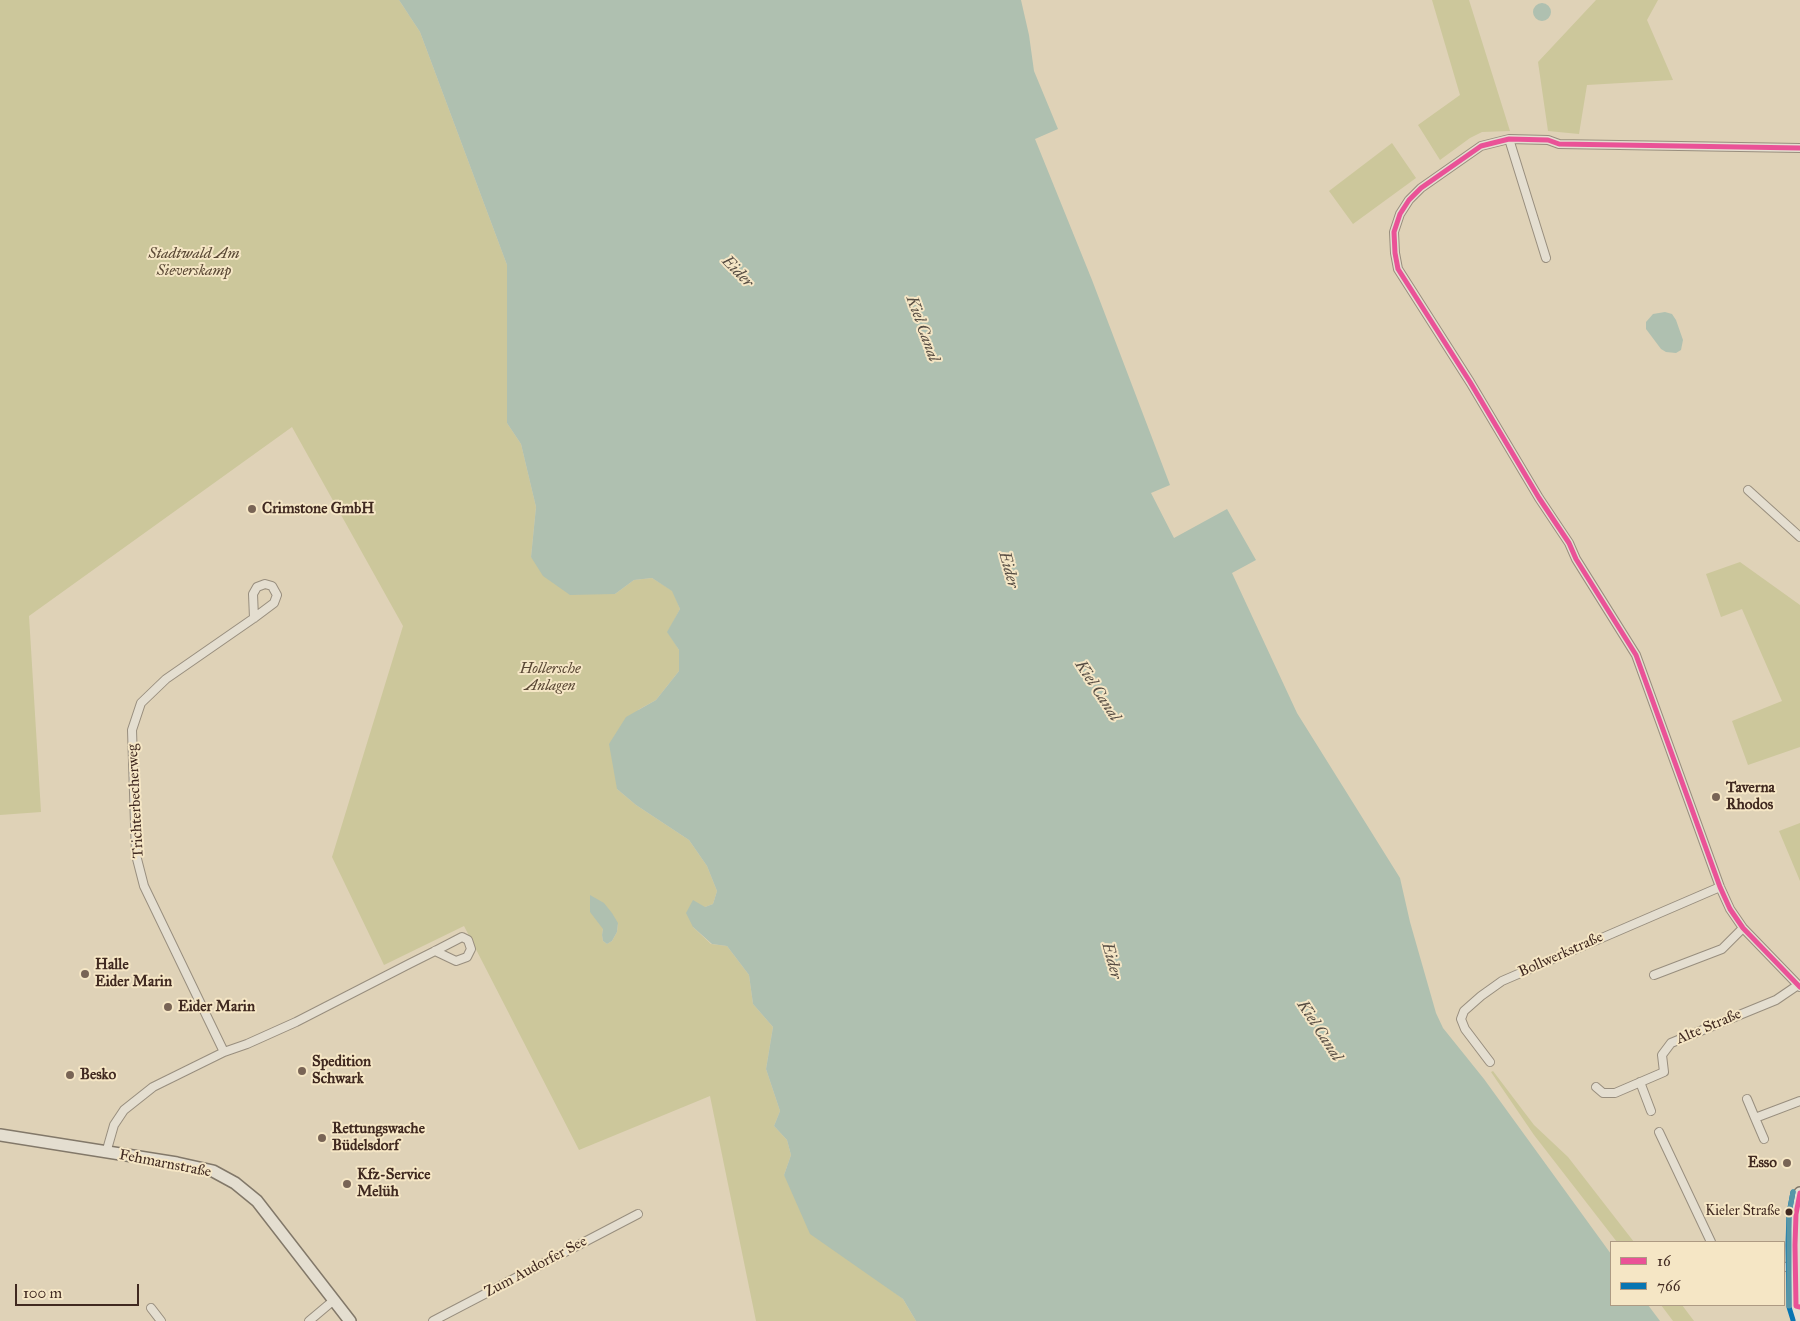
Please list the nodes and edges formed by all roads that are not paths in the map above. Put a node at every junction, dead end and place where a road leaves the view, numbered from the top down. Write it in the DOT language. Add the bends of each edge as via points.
graph roads {
  1 [pos="1509,139"];
  2 [pos="1800,148"];
  3 [pos="1546,258"];
  4 [pos="1748,490"];
  5 [pos="1800,537"];
  6 [pos="254,618"];
  7 [pos="1720,887"];
  8 [pos="1743,928"];
  9 [pos="435,951"];
  10 [pos="1654,975"];
  11 [pos="1799,986"];
  12 [pos="224,1052"];
  13 [pos="1490,1062"];
  14 [pos="1640,1082"];
  15 [pos="1596,1087"];
  16 [pos="1747,1099"];
  17 [pos="1800,1101"];
  18 [pos="1650,1111"];
  19 [pos="1756,1118"];
  20 [pos="1659,1132"];
  21 [pos="0,1135"];
  22 [pos="1764,1140"];
  23 [pos="106,1153"];
  24 [pos="1800,1193"];
  25 [pos="638,1214"];
  26 [pos="1711,1241"];
  27 [pos="1790,1267"];
  28 [pos="334,1300"];
  29 [pos="1798,1306"];
  30 [pos="151,1308"];
  31 [pos="1800,1318"];
  32 [pos="161,1321"];
  33 [pos="309,1321"];
  34 [pos="350,1321"];
  35 [pos="433,1321"];
  1 -- 2 [label="street" via="1548,140 1559,144"];
  1 -- 3 [label="street"];
  1 -- 7 [label="street" via="1481,146 1409,200 1394,232 1398,269 1636,655"];
  4 -- 5 [label="street"];
  6 -- 12 [label="street, Trichterbecherweg" via="166,679 141,703 132,730 136,855 144,886"];
  7 -- 8 [label="street"];
  7 -- 13 [label="street, Bollwerkstraße" via="1502,981 1481,996 1464,1011 1462,1022"];
  8 -- 10 [label="street" via="1722,949"];
  8 -- 11 [label="street"];
  9 -- 12 [label="street" via="296,1022"];
  11 -- 14 [label="street, Alte Straße" via="1776,1000 1671,1043 1662,1055 1664,1072"];
  12 -- 23 [label="street" via="153,1088 124,1110 114,1125"];
  14 -- 15 [label="street, Alte Straße" via="1615,1093 1603,1093"];
  14 -- 18 [label="street"];
  16 -- 19 [label="street"];
  17 -- 19 [label="street"];
  19 -- 22 [label="street"];
  20 -- 26 [label="street"];
  21 -- 23 [label="street, Fehmarnstraße"];
  23 -- 28 [label="street, Fehmarnstraße" via="213,1171 235,1183 257,1201"];
  24 -- 27 [label="street"];
  25 -- 35 [label="street, Zum Audorfer See"];
  27 -- 29 [label="street"];
  28 -- 33 [label="street"];
  28 -- 34 [label="street, Fehmarnstraße"];
  29 -- 31 [label="street"];
  30 -- 32 [label="street"];
}
